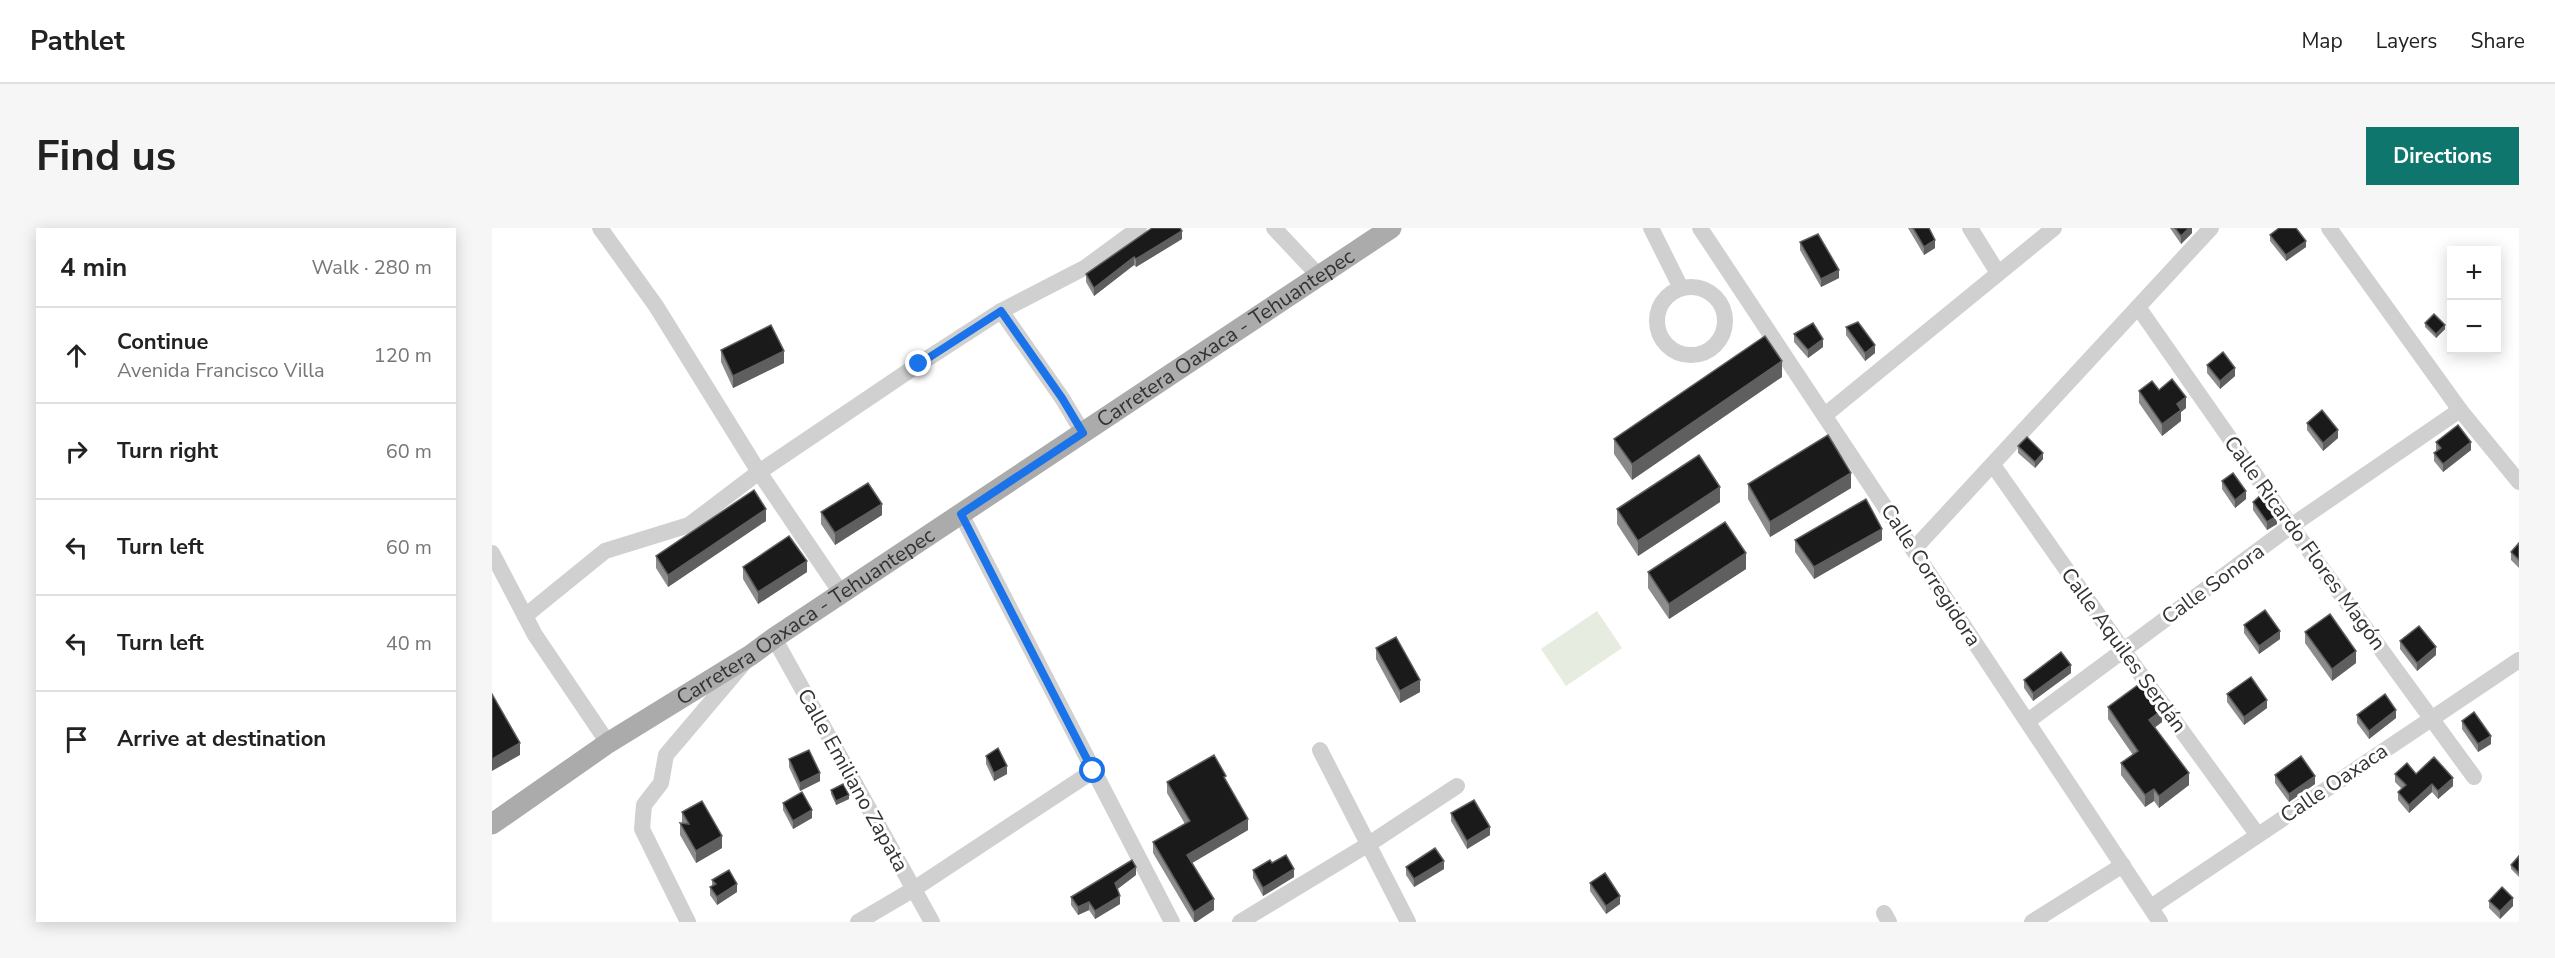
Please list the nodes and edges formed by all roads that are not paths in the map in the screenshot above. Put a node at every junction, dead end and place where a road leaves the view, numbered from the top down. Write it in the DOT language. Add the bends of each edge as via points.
graph roads {
  1 [pos="600,228"];
  2 [pos="1139,228"];
  3 [pos="1274,228"];
  4 [pos="1391,228"];
  5 [pos="1651,228"];
  6 [pos="1700,228"];
  7 [pos="1970,228"];
  8 [pos="2054,228"];
  9 [pos="2211,228"];
  10 [pos="2329,228"];
  11 [pos="1998,273"];
  12 [pos="1319,276"];
  13 [pos="1681,288"];
  14 [pos="2138,307"];
  15 [pos="1001,311"];
  16 [pos="2460,410"];
  17 [pos="1825,415"];
  18 [pos="1083,433"];
  19 [pos="1993,465"];
  20 [pos="759,472"];
  21 [pos="2519,482"];
  22 [pos="961,514"];
  23 [pos="2291,526"];
  24 [pos="1914,549"];
  25 [pos="492,554"];
  26 [pos="841,593"];
  27 [pos="525,616"];
  28 [pos="774,638"];
  29 [pos="2123,650"];
  30 [pos="751,655"];
  31 [pos="2519,660"];
  32 [pos="2431,717"];
  33 [pos="2028,721"];
  34 [pos="608,742"];
  35 [pos="1320,750"];
  36 [pos="1093,771"];
  37 [pos="2474,777"];
  38 [pos="1457,786"];
  39 [pos="492,824"];
  40 [pos="2257,834"];
  41 [pos="1369,844"];
  42 [pos="2123,865"];
  43 [pos="914,889"];
  44 [pos="2151,907"];
  45 [pos="688,922"];
  46 [pos="858,922"];
  47 [pos="932,922"];
  48 [pos="1172,922"];
  49 [pos="1239,922"];
  50 [pos="1408,922"];
  51 [pos="2032,922"];
  52 [pos="2160,922"];
  1 -- 20 [label="street" via="656,306"];
  2 -- 15 [label="street" via="1086,267"];
  3 -- 12 [label="street"];
  4 -- 12 [label="main road, Carretera Oaxaca - Tehuantepec"];
  5 -- 13 [label="street"];
  6 -- 17 [label="street, Calle Corregidora"];
  7 -- 11 [label="street"];
  8 -- 11 [label="street"];
  9 -- 14 [label="street"];
  10 -- 16 [label="street"];
  11 -- 17 [label="street"];
  12 -- 18 [label="main road, Carretera Oaxaca - Tehuantepec"];
  13 -- 13 [label="street" via="1692,287 1712,294 1724,312 1723,333 1710,350 1700,354 1677,353 1660,337 1657,314 1662,302"];
  14 -- 19 [label="street"];
  14 -- 23 [label="street, Calle Ricardo Flores Magón"];
  15 -- 18 [label="street"];
  15 -- 20 [label="street"];
  16 -- 21 [label="street"];
  16 -- 23 [label="street, Calle Sonora"];
  17 -- 24 [label="street, Calle Corregidora"];
  18 -- 22 [label="main road, Carretera Oaxaca - Tehuantepec"];
  19 -- 24 [label="street"];
  19 -- 29 [label="street, Calle Aquiles Serdán"];
  20 -- 26 [label="street"];
  20 -- 27 [label="street" via="689,525 605,551"];
  22 -- 26 [label="main road, Carretera Oaxaca - Tehuantepec"];
  22 -- 36 [label="street"];
  23 -- 29 [label="street, Calle Sonora"];
  23 -- 32 [label="street, Calle Ricardo Flores Magón"];
  24 -- 33 [label="street, Calle Corregidora"];
  25 -- 27 [label="street"];
  26 -- 28 [label="main road, Carretera Oaxaca - Tehuantepec"];
  27 -- 34 [label="street"];
  28 -- 30 [label="main road, Carretera Oaxaca - Tehuantepec"];
  28 -- 43 [label="street, Calle Emiliano Zapata"];
  29 -- 33 [label="street, Calle Sonora"];
  29 -- 40 [label="street, Calle Aquiles Serdán"];
  30 -- 34 [label="main road, Carretera Oaxaca - Tehuantepec"];
  30 -- 45 [label="street" via="666,755 661,783 644,805 642,829"];
  31 -- 32 [label="street, Calle Oaxaca"];
  32 -- 37 [label="street, Calle Ricardo Flores Magón"];
  32 -- 40 [label="street, Calle Oaxaca"];
  33 -- 42 [label="street, Calle Corregidora"];
  34 -- 39 [label="main road, Carretera Oaxaca - Tehuantepec"];
  35 -- 41 [label="street"];
  36 -- 43 [label="street"];
  36 -- 48 [label="street"];
  38 -- 41 [label="street"];
  40 -- 44 [label="street, Calle Oaxaca"];
  41 -- 49 [label="street"];
  41 -- 50 [label="street"];
  42 -- 44 [label="street, Calle Corregidora"];
  42 -- 51 [label="street"];
  43 -- 46 [label="street"];
  43 -- 47 [label="street, Calle Emiliano Zapata"];
  44 -- 52 [label="street, Calle Corregidora"];
}
